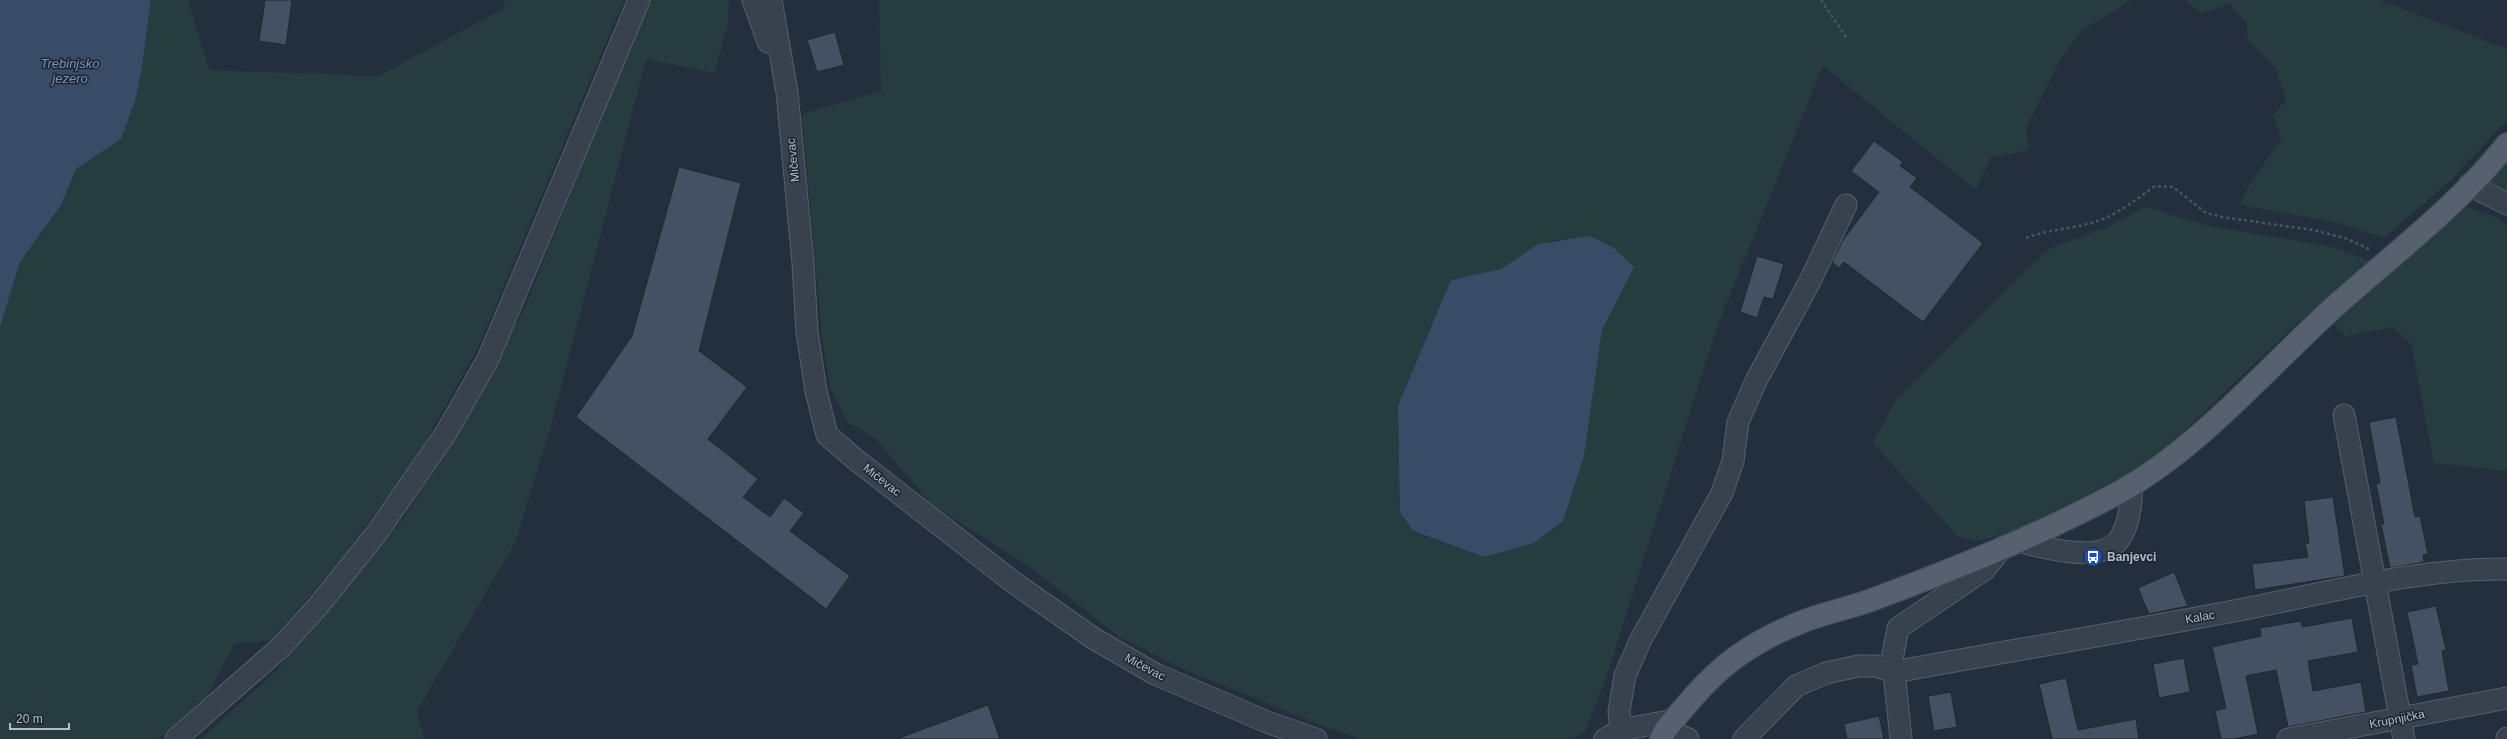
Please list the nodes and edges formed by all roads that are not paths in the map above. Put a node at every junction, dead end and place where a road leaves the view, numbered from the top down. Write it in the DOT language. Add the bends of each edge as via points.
graph roads {
  1 [pos="639,0"];
  2 [pos="753,0"];
  3 [pos="771,0"];
  4 [pos="786,92"];
  5 [pos="2507,144"];
  6 [pos="2469,185"];
  7 [pos="2507,204"];
  8 [pos="1846,205"];
  9 [pos="2344,415"];
  10 [pos="2132,485"];
  11 [pos="2010,544"];
  12 [pos="2507,569"];
  13 [pos="2374,583"];
  14 [pos="1892,671"];
  15 [pos="2507,698"];
  16 [pos="2401,718"];
  17 [pos="1667,729"];
  18 [pos="1613,734"];
  19 [pos="176,739"];
  20 [pos="1316,739"];
  21 [pos="1688,739"];
  22 [pos="1744,739"];
  23 [pos="1901,739"];
  24 [pos="2288,739"];
  25 [pos="2404,739"];
  1 -- 19 [label="street" via="488,359 446,433 376,534 319,605 281,647"];
  2 -- 4 [label="street"];
  3 -- 4 [label="street, Mičevac"];
  4 -- 20 [label="street, Mičevac" via="803,263 807,332 816,391 827,435 855,460 1013,582 1093,638 1155,674 1267,722"];
  5 -- 6 [label="main road"];
  6 -- 7 [label="street"];
  6 -- 10 [label="main road" via="2423,232 2333,308 2196,437"];
  8 -- 18 [label="street" via="1810,281 1756,381 1738,422 1733,461 1722,493 1640,641 1625,676"];
  9 -- 13 [label="street"];
  10 -- 11 [label="main road" via="2068,519"];
  10 -- 11 [label="street" via="2126,526 2117,542 2106,549 2063,552"];
  11 -- 14 [label="street" via="1984,570 1898,628"];
  11 -- 17 [label="main road" via="1871,600 1804,621 1764,640 1712,674"];
  12 -- 13 [label="street, Kalac" via="2479,569"];
  13 -- 14 [label="street, Kalac" via="2238,610"];
  13 -- 16 [label="street"];
  14 -- 22 [label="street" via="1876,666 1858,666 1826,674 1796,686"];
  14 -- 23 [label="street"];
  15 -- 16 [label="street, Krupnjička"];
  16 -- 24 [label="street, Krupnjička"];
  16 -- 25 [label="street"];
  17 -- 18 [label="street"];
  17 -- 21 [label="street"];
}
